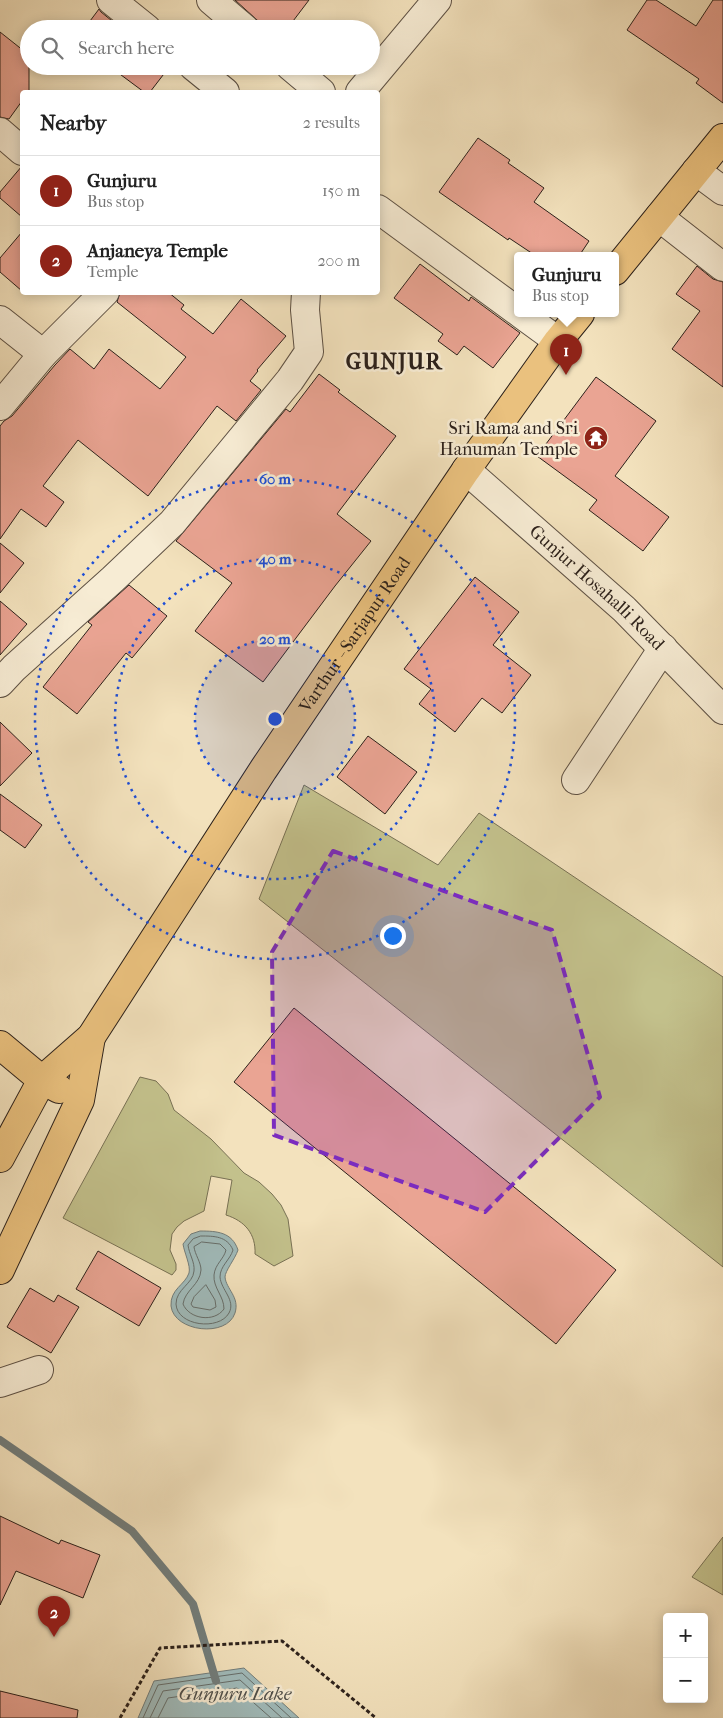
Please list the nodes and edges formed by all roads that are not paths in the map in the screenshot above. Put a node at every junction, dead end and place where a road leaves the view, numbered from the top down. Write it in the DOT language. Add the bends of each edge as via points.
graph roads {
  1 [pos="111,0"];
  2 [pos="211,0"];
  3 [pos="437,0"];
  4 [pos="135,20"];
  5 [pos="234,20"];
  6 [pos="380,68"];
  7 [pos="204,75"];
  8 [pos="301,75"];
  9 [pos="374,75"];
  10 [pos="223,90"];
  11 [pos="319,90"];
  12 [pos="362,90"];
  13 [pos="0,132"];
  14 [pos="723,138"];
  15 [pos="20,150"];
  16 [pos="696,171"];
  17 [pos="723,191"];
  18 [pos="380,210"];
  19 [pos="659,217"];
  20 [pos="619,266"];
  21 [pos="723,267"];
  22 [pos="101,295"];
  23 [pos="306,295"];
  24 [pos="514,309"];
  25 [pos="525,317"];
  26 [pos="578,317"];
  27 [pos="0,320"];
  28 [pos="558,341"];
  29 [pos="43,354"];
  30 [pos="0,406"];
  31 [pos="466,470"];
  32 [pos="662,648"];
  33 [pos="0,683"];
  34 [pos="723,710"];
  35 [pos="576,780"];
  36 [pos="90,1037"];
  37 [pos="0,1045"];
  38 [pos="42,1080"];
  39 [pos="80,1100"];
  40 [pos="0,1158"];
  41 [pos="0,1270"];
  42 [pos="40,1370"];
  43 [pos="0,1383"];
  1 -- 4 [label="street"];
  2 -- 5 [label="street"];
  3 -- 6 [label="street"];
  7 -- 10 [label="street"];
  8 -- 11 [label="street"];
  9 -- 12 [label="street"];
  13 -- 15 [label="street"];
  14 -- 16 [label="main road"];
  16 -- 17 [label="street"];
  16 -- 19 [label="main road"];
  18 -- 24 [label="street"];
  19 -- 20 [label="main road"];
  19 -- 21 [label="street"];
  22 -- 29 [label="street"];
  23 -- 33 [label="street" via="308,352 290,380 172,523"];
  25 -- 28 [label="street"];
  26 -- 28 [label="main road, Varthur - Sarjapur Road"];
  27 -- 29 [label="street"];
  28 -- 31 [label="main road, Varthur - Sarjapur Road"];
  29 -- 30 [label="street"];
  31 -- 32 [label="street, Gunjur Hosahalli Road" via="624,609"];
  31 -- 36 [label="main road, Varthur - Sarjapur Road" via="263,770"];
  32 -- 34 [label="street, Gunjur Hosahalli Road"];
  32 -- 35 [label="street"];
  36 -- 38 [label="main road, Varthur - Sarjapur Road"];
  36 -- 39 [label="main road, Varthur - Sarjapur Road"];
  37 -- 38 [label="main road"];
  38 -- 39 [label="main road"];
  38 -- 40 [label="main road, Varthur - Sarjapur Road"];
  39 -- 41 [label="main road, Varthur - Sarjapur Road"];
  42 -- 43 [label="street"];
}
